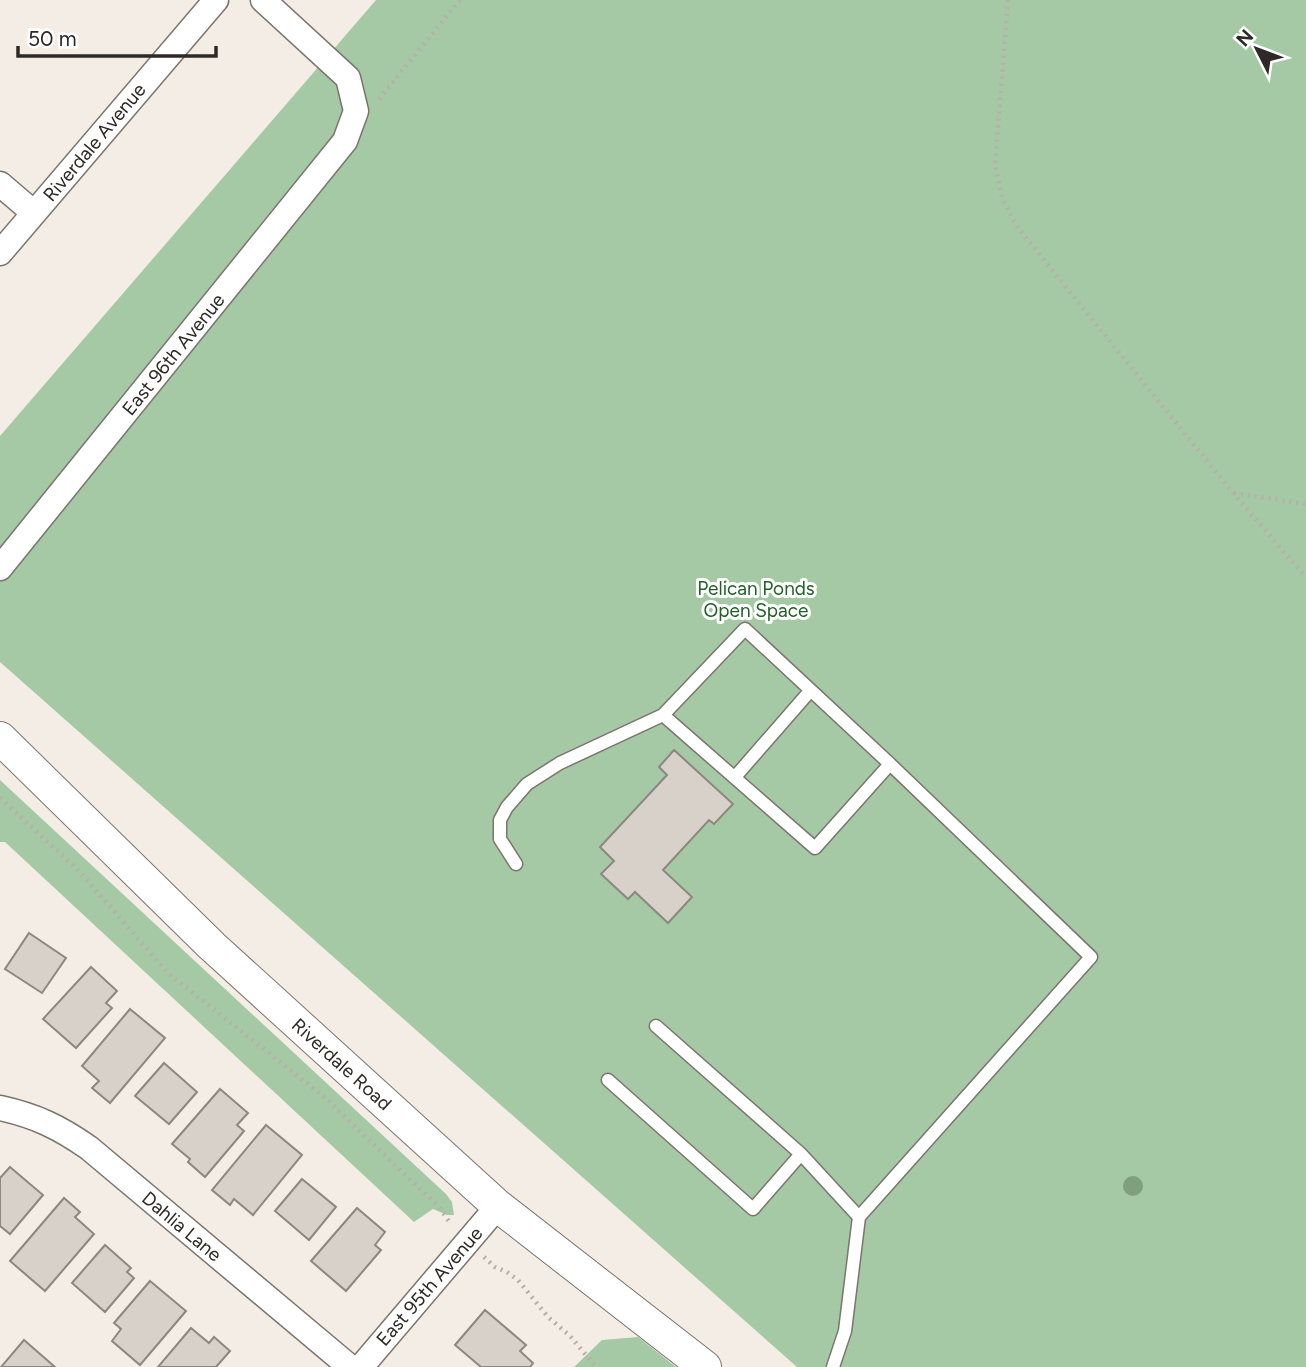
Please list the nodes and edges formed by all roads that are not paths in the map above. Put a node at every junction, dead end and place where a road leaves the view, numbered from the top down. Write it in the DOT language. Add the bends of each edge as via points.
graph roads {
  1 [pos="216,0"];
  2 [pos="263,0"];
  3 [pos="0,184"];
  4 [pos="34,213"];
  5 [pos="0,253"];
  6 [pos="0,568"];
  7 [pos="810,691"];
  8 [pos="663,715"];
  9 [pos="0,738"];
  10 [pos="890,764"];
  11 [pos="735,777"];
  12 [pos="516,864"];
  13 [pos="656,1026"];
  14 [pos="608,1080"];
  15 [pos="0,1108"];
  16 [pos="802,1154"];
  17 [pos="498,1206"];
  18 [pos="859,1217"];
  19 [pos="350,1367"];
  20 [pos="361,1367"];
  21 [pos="705,1367"];
  22 [pos="833,1367"];
  1 -- 4 [label="street, Riverdale Avenue"];
  2 -- 6 [label="street, East 96th Avenue" via="348,78 356,111 345,141"];
  3 -- 4 [label="street"];
  4 -- 5 [label="street, Riverdale Avenue"];
  7 -- 8 [label="lane" via="745,629"];
  7 -- 10 [label="lane"];
  7 -- 11 [label="lane"];
  8 -- 11 [label="lane"];
  8 -- 12 [label="lane" via="560,763 527,784 500,820 500,839"];
  9 -- 17 [label="street, Riverdale Road" via="212,946"];
  10 -- 11 [label="lane" via="815,848"];
  10 -- 18 [label="lane" via="1091,957"];
  13 -- 16 [label="lane"];
  14 -- 16 [label="lane" via="753,1209"];
  15 -- 19 [label="street, Dahlia Lane" via="60,1128 89,1148"];
  16 -- 18 [label="lane"];
  17 -- 20 [label="street, East 95th Avenue"];
  17 -- 21 [label="street, Riverdale Road"];
  18 -- 22 [label="lane" via="845,1331"];
}
